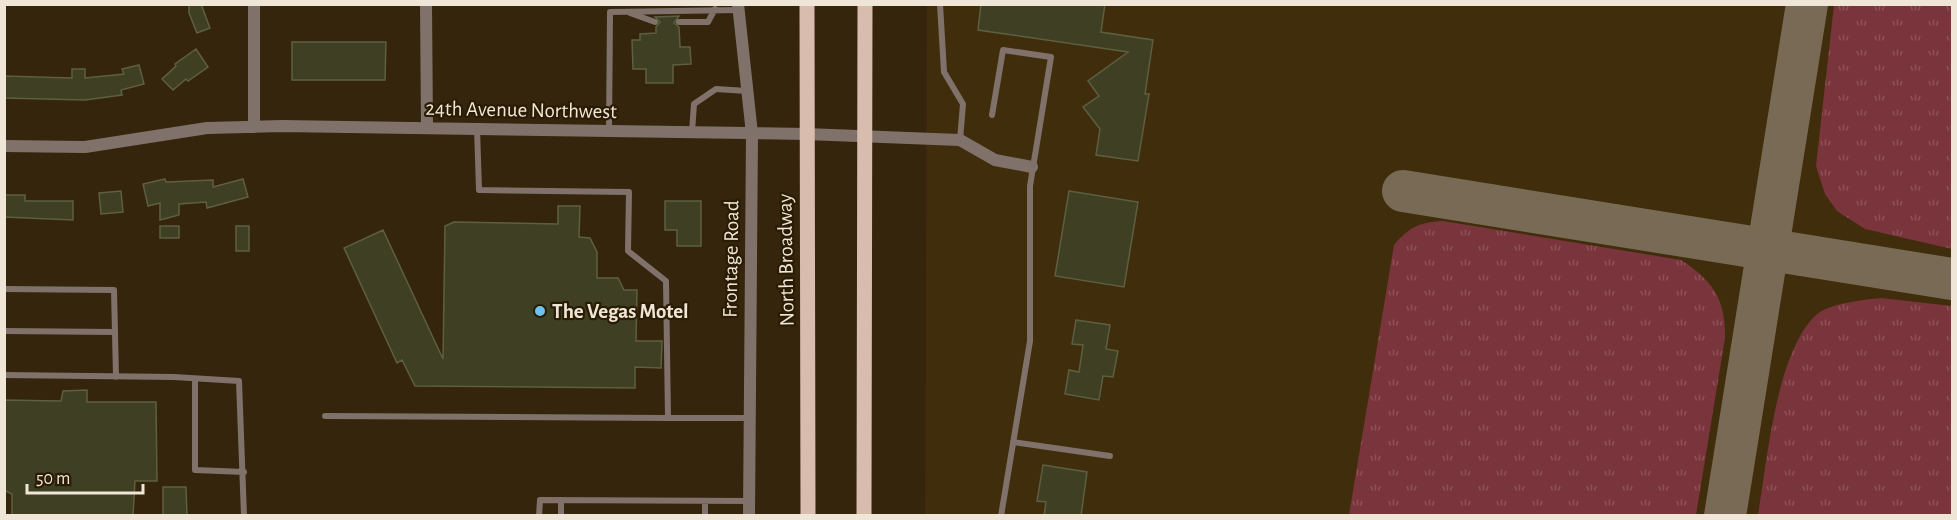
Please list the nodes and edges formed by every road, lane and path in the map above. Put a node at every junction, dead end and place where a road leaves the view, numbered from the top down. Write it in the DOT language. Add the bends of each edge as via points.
graph roads {
  1 [pos="254,4"];
  2 [pos="426,4"];
  3 [pos="639,4"];
  4 [pos="807,4"];
  5 [pos="865,4"];
  6 [pos="940,4"];
  7 [pos="714,7"];
  8 [pos="738,7"];
  9 [pos="627,12"];
  10 [pos="656,22"];
  11 [pos="679,22"];
  12 [pos="747,91"];
  13 [pos="992,115"];
  14 [pos="254,127"];
  15 [pos="427,127"];
  16 [pos="477,128"];
  17 [pos="609,131"];
  18 [pos="692,132"];
  19 [pos="752,134"];
  20 [pos="806,134"];
  21 [pos="865,136"];
  22 [pos="960,140"];
  23 [pos="4,146"];
  24 [pos="1032,167"];
  25 [pos="4,289"];
  26 [pos="4,331"];
  27 [pos="115,332"];
  28 [pos="4,375"];
  29 [pos="116,377"];
  30 [pos="195,379"];
  31 [pos="325,416"];
  32 [pos="668,418"];
  33 [pos="748,418"];
  34 [pos="1013,442"];
  35 [pos="1110,456"];
  36 [pos="244,472"];
  37 [pos="561,500"];
  38 [pos="705,501"];
  39 [pos="749,501"];
  40 [pos="244,516"];
  41 [pos="539,516"];
  42 [pos="561,516"];
  43 [pos="705,516"];
  44 [pos="749,516"];
  45 [pos="807,516"];
  46 [pos="864,516"];
  47 [pos="1001,516"];
  1 -- 14 [label="street"];
  2 -- 15 [label="street"];
  3 -- 9 [label="lane"];
  4 -- 20 [label="main road, North Broadway"];
  5 -- 21 [label="main road"];
  6 -- 22 [label="lane" via="944,72 963,104"];
  7 -- 8 [label="lane"];
  7 -- 9 [label="lane"];
  7 -- 11 [label="lane" via="708,22"];
  8 -- 12 [label="street, Frontage Road"];
  9 -- 10 [label="lane"];
  9 -- 17 [label="lane" via="610,12"];
  12 -- 18 [label="lane" via="716,89 694,104"];
  12 -- 19 [label="street, Frontage Road"];
  13 -- 24 [label="lane" via="1003,50 1051,57"];
  14 -- 15 [label="street, 24th Avenue Northwest"];
  14 -- 23 [label="street, 24th Avenue Northwest" via="207,128 85,147"];
  15 -- 16 [label="street, 24th Avenue Northwest"];
  16 -- 17 [label="street, 24th Avenue Northwest"];
  16 -- 32 [label="lane" via="479,190 629,192 628,250 666,281"];
  17 -- 18 [label="street, 24th Avenue Northwest"];
  18 -- 19 [label="street, 24th Avenue Northwest"];
  19 -- 20 [label="street, 24th Avenue Northwest"];
  19 -- 33 [label="street, Frontage Road"];
  20 -- 21 [label="street, 24th Avenue Northwest"];
  20 -- 45 [label="main road, North Broadway"];
  21 -- 22 [label="street, 24th Avenue Northwest"];
  21 -- 46 [label="main road"];
  22 -- 24 [label="street, 24th Avenue Northwest" via="994,160"];
  24 -- 34 [label="lane" via="1030,341"];
  25 -- 27 [label="lane" via="114,290"];
  26 -- 27 [label="lane"];
  27 -- 29 [label="lane"];
  28 -- 29 [label="lane"];
  29 -- 30 [label="lane"];
  30 -- 36 [label="lane" via="240,381"];
  30 -- 36 [label="lane" via="195,471"];
  31 -- 32 [label="lane"];
  32 -- 33 [label="lane"];
  33 -- 39 [label="street, Frontage Road"];
  34 -- 35 [label="lane"];
  34 -- 47 [label="lane"];
  36 -- 40 [label="lane"];
  37 -- 38 [label="lane"];
  37 -- 41 [label="lane" via="540,500"];
  37 -- 42 [label="lane"];
  38 -- 39 [label="lane"];
  38 -- 43 [label="lane"];
  39 -- 44 [label="street, Frontage Road"];
}
